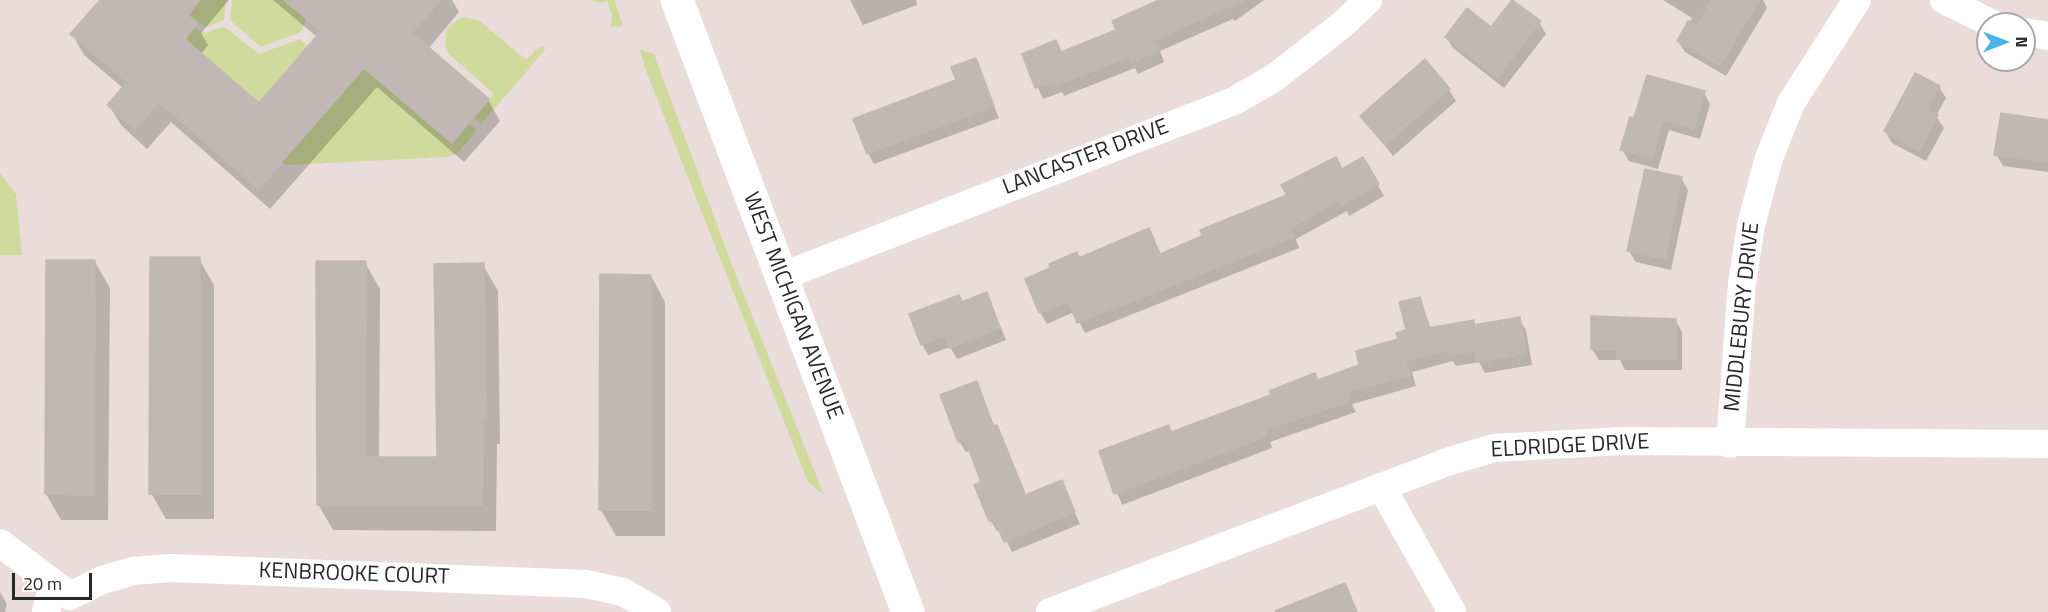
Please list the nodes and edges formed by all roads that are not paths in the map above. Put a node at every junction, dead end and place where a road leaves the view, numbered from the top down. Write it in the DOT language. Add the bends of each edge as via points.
graph roads {
  1 [pos="677,0"];
  2 [pos="1368,0"];
  3 [pos="1857,0"];
  4 [pos="1944,0"];
  5 [pos="1976,16"];
  6 [pos="780,277"];
  7 [pos="1730,444"];
  8 [pos="2048,444"];
  9 [pos="1382,488"];
  10 [pos="0,543"];
  11 [pos="53,583"];
  12 [pos="46,612"];
  13 [pos="657,612"];
  14 [pos="908,612"];
  15 [pos="1050,612"];
  16 [pos="1452,612"];
  1 -- 6 [label="street, WEST MICHIGAN AVENUE"];
  2 -- 6 [label="street, LANCASTER DRIVE" via="1274,78 1234,101"];
  3 -- 7 [label="street, MIDDLEBURY DRIVE" via="1791,103 1769,158 1751,225 1742,283"];
  4 -- 5 [label="street"];
  6 -- 14 [label="street, WEST MICHIGAN AVENUE"];
  7 -- 8 [label="street, ELDRIDGE DRIVE"];
  7 -- 9 [label="street, ELDRIDGE DRIVE" via="1624,441 1494,448"];
  9 -- 15 [label="street, ELDRIDGE DRIVE"];
  9 -- 16 [label="street"];
  10 -- 11 [label="street, KENBROOKE COURT"];
  11 -- 12 [label="street"];
  11 -- 13 [label="street, KENBROOKE COURT" via="70,596 123,574 171,568 534,580 586,584 622,592"];
}
